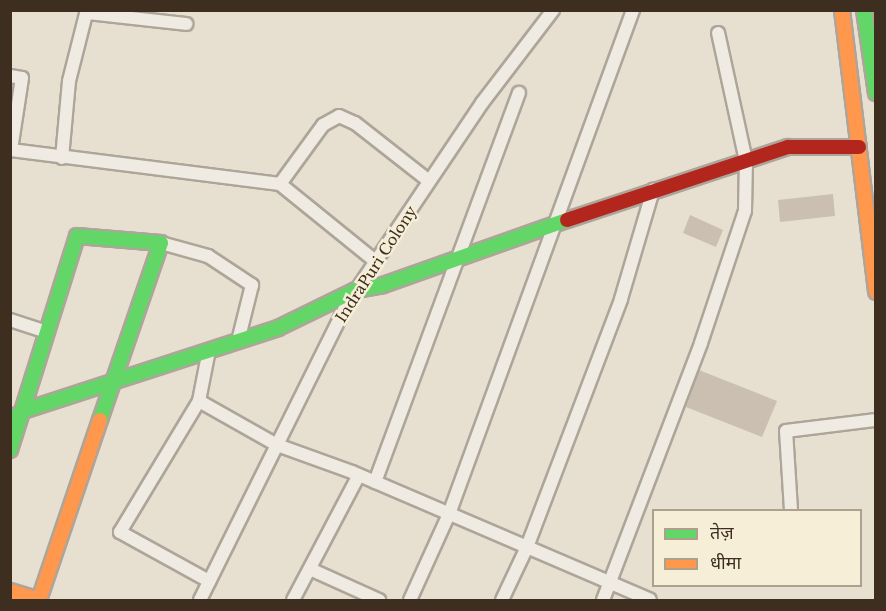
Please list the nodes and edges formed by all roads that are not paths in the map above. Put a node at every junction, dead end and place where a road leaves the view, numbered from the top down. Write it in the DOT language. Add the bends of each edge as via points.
graph roads {
  1 [pos="553,10"];
  2 [pos="633,10"];
  3 [pos="842,10"];
  4 [pos="864,10"];
  5 [pos="87,12"];
  6 [pos="186,24"];
  7 [pos="718,33"];
  8 [pos="10,76"];
  9 [pos="519,93"];
  10 [pos="876,93"];
  11 [pos="859,147"];
  12 [pos="62,158"];
  13 [pos="746,160"];
  14 [pos="429,182"];
  15 [pos="280,184"];
  16 [pos="653,190"];
  17 [pos="556,224"];
  18 [pos="161,243"];
  19 [pos="461,258"];
  20 [pos="375,261"];
  21 [pos="356,290"];
  22 [pos="876,292"];
  23 [pos="10,320"];
  24 [pos="46,332"];
  25 [pos="238,341"];
  26 [pos="209,350"];
  27 [pos="115,382"];
  28 [pos="199,401"];
  29 [pos="23,411"];
  30 [pos="876,420"];
  31 [pos="10,421"];
  32 [pos="277,445"];
  33 [pos="10,450"];
  34 [pos="359,475"];
  35 [pos="375,482"];
  36 [pos="791,509"];
  37 [pos="449,514"];
  38 [pos="527,547"];
  39 [pos="310,569"];
  40 [pos="209,581"];
  41 [pos="609,583"];
  42 [pos="10,591"];
  43 [pos="39,600"];
  44 [pos="200,600"];
  45 [pos="293,600"];
  46 [pos="379,600"];
  47 [pos="410,600"];
  48 [pos="502,600"];
  49 [pos="603,600"];
  50 [pos="650,600"];
  1 -- 14 [label="street, IndraPuri Colony"];
  2 -- 17 [label="street"];
  3 -- 11 [label="main road"];
  4 -- 10 [label="main road"];
  5 -- 6 [label="street"];
  5 -- 12 [label="street" via="69,81"];
  7 -- 13 [label="street"];
  8 -- 12 [label="street" via="22,78 11,150"];
  9 -- 19 [label="street"];
  11 -- 13 [label="main road" via="788,147"];
  11 -- 22 [label="main road"];
  12 -- 15 [label="street"];
  13 -- 16 [label="main road"];
  13 -- 41 [label="street" via="745,211 701,343"];
  14 -- 15 [label="street" via="354,123 339,116 323,125"];
  14 -- 20 [label="street, IndraPuri Colony"];
  15 -- 20 [label="street"];
  16 -- 17 [label="main road"];
  16 -- 38 [label="street" via="621,299"];
  17 -- 19 [label="main road"];
  17 -- 37 [label="street"];
  18 -- 24 [label="main road" via="77,236"];
  18 -- 25 [label="street" via="208,255 252,285"];
  18 -- 27 [label="main road"];
  19 -- 21 [label="main road" via="383,285"];
  19 -- 35 [label="street"];
  20 -- 21 [label="street, IndraPuri Colony"];
  21 -- 25 [label="main road" via="278,328"];
  21 -- 32 [label="street, IndraPuri Colony"];
  23 -- 24 [label="street"];
  24 -- 29 [label="main road"];
  25 -- 26 [label="main road"];
  26 -- 27 [label="main road"];
  26 -- 28 [label="street"];
  27 -- 29 [label="main road"];
  27 -- 43 [label="main road"];
  28 -- 32 [label="street"];
  28 -- 40 [label="street" via="120,532"];
  29 -- 31 [label="main road"];
  29 -- 33 [label="main road"];
  30 -- 36 [label="street" via="786,430"];
  32 -- 34 [label="street"];
  32 -- 40 [label="street, IndraPuri Colony"];
  34 -- 35 [label="street"];
  34 -- 39 [label="street"];
  35 -- 37 [label="street"];
  37 -- 38 [label="street"];
  37 -- 47 [label="street"];
  38 -- 41 [label="street"];
  38 -- 48 [label="street"];
  39 -- 45 [label="street"];
  39 -- 46 [label="street"];
  40 -- 44 [label="street, IndraPuri Colony"];
  41 -- 49 [label="street"];
  41 -- 50 [label="street"];
  42 -- 43 [label="main road"];
}
